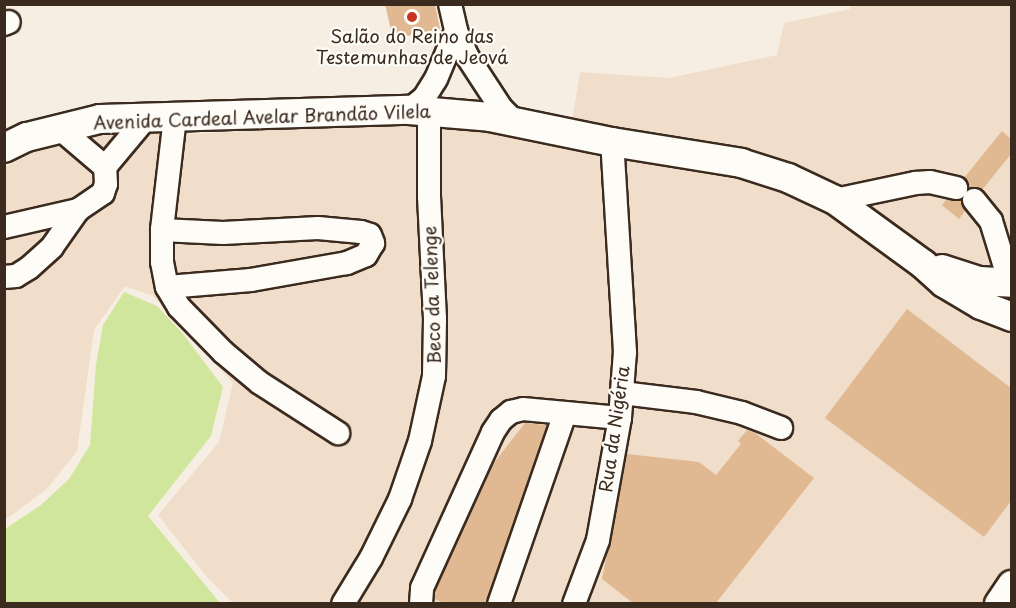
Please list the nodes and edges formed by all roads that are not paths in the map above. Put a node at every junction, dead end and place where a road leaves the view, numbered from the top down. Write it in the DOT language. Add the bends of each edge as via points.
graph roads {
  1 [pos="450,4"];
  2 [pos="456,31"];
  3 [pos="419,110"];
  4 [pos="175,117"];
  5 [pos="146,118"];
  6 [pos="516,123"];
  7 [pos="59,128"];
  8 [pos="612,142"];
  9 [pos="4,148"];
  10 [pos="105,167"];
  11 [pos="835,200"];
  12 [pos="78,210"];
  13 [pos="4,227"];
  14 [pos="162,230"];
  15 [pos="923,264"];
  16 [pos="4,277"];
  17 [pos="1011,283"];
  18 [pos="167,287"];
  19 [pos="1011,317"];
  20 [pos="622,393"];
  21 [pos="565,413"];
  22 [pos="620,418"];
  23 [pos="781,428"];
  24 [pos="338,433"];
  25 [pos="1011,585"];
  26 [pos="343,603"];
  27 [pos="421,603"];
  28 [pos="499,603"];
  29 [pos="574,603"];
  30 [pos="999,603"];
  1 -- 2 [label="street"];
  2 -- 3 [label="street"];
  2 -- 6 [label="street" via="480,78"];
  3 -- 4 [label="main road, Avenida Cardeal Avelar Brandão Vilela"];
  3 -- 6 [label="main road, Avenida Cardeal Avelar Brandão Vilela"];
  3 -- 26 [label="street, Beco da Telenge" via="429,196 434,376 420,441 400,499"];
  4 -- 5 [label="main road, Avenida Cardeal Avelar Brandão Vilela"];
  4 -- 14 [label="street"];
  5 -- 7 [label="main road, Avenida Cardeal Avelar Brandão Vilela" via="100,119"];
  5 -- 10 [label="street"];
  6 -- 8 [label="main road, Avenida Cardeal Avelar Brandão Vilela"];
  7 -- 9 [label="main road, Avenida Cardeal Avelar Brandão Vilela"];
  7 -- 10 [label="street"];
  8 -- 11 [label="main road, Avenida Cardeal Avelar Brandão Vilela" via="741,163 788,178"];
  8 -- 20 [label="street, Rua da Nigéria" via="625,352"];
  10 -- 12 [label="street" via="103,193"];
  11 -- 15 [label="main road, Avenida Cardeal Avelar Brandão Vilela"];
  11 -- 17 [label="street" via="930,182 965,194 991,221"];
  12 -- 13 [label="street"];
  12 -- 16 [label="street" via="52,247 29,268 16,276"];
  14 -- 18 [label="street"];
  14 -- 18 [label="street" via="223,233 318,228 361,232 370,235 374,243 366,255 347,263 251,280"];
  15 -- 17 [label="main road, Avenida Cardeal Avelar Brandão Vilela" via="979,281"];
  15 -- 19 [label="main road, Avenida Cardeal Avelar Brandão Vilela" via="944,283"];
  18 -- 24 [label="street" via="179,307 223,352 260,383"];
  20 -- 22 [label="street, Rua da Nigéria"];
  20 -- 23 [label="street" via="696,402"];
  21 -- 22 [label="street"];
  21 -- 27 [label="street" via="523,409 501,420 422,588"];
  21 -- 28 [label="street"];
  22 -- 29 [label="street, Rua da Nigéria" via="598,540"];
  25 -- 30 [label="main road"];
}
